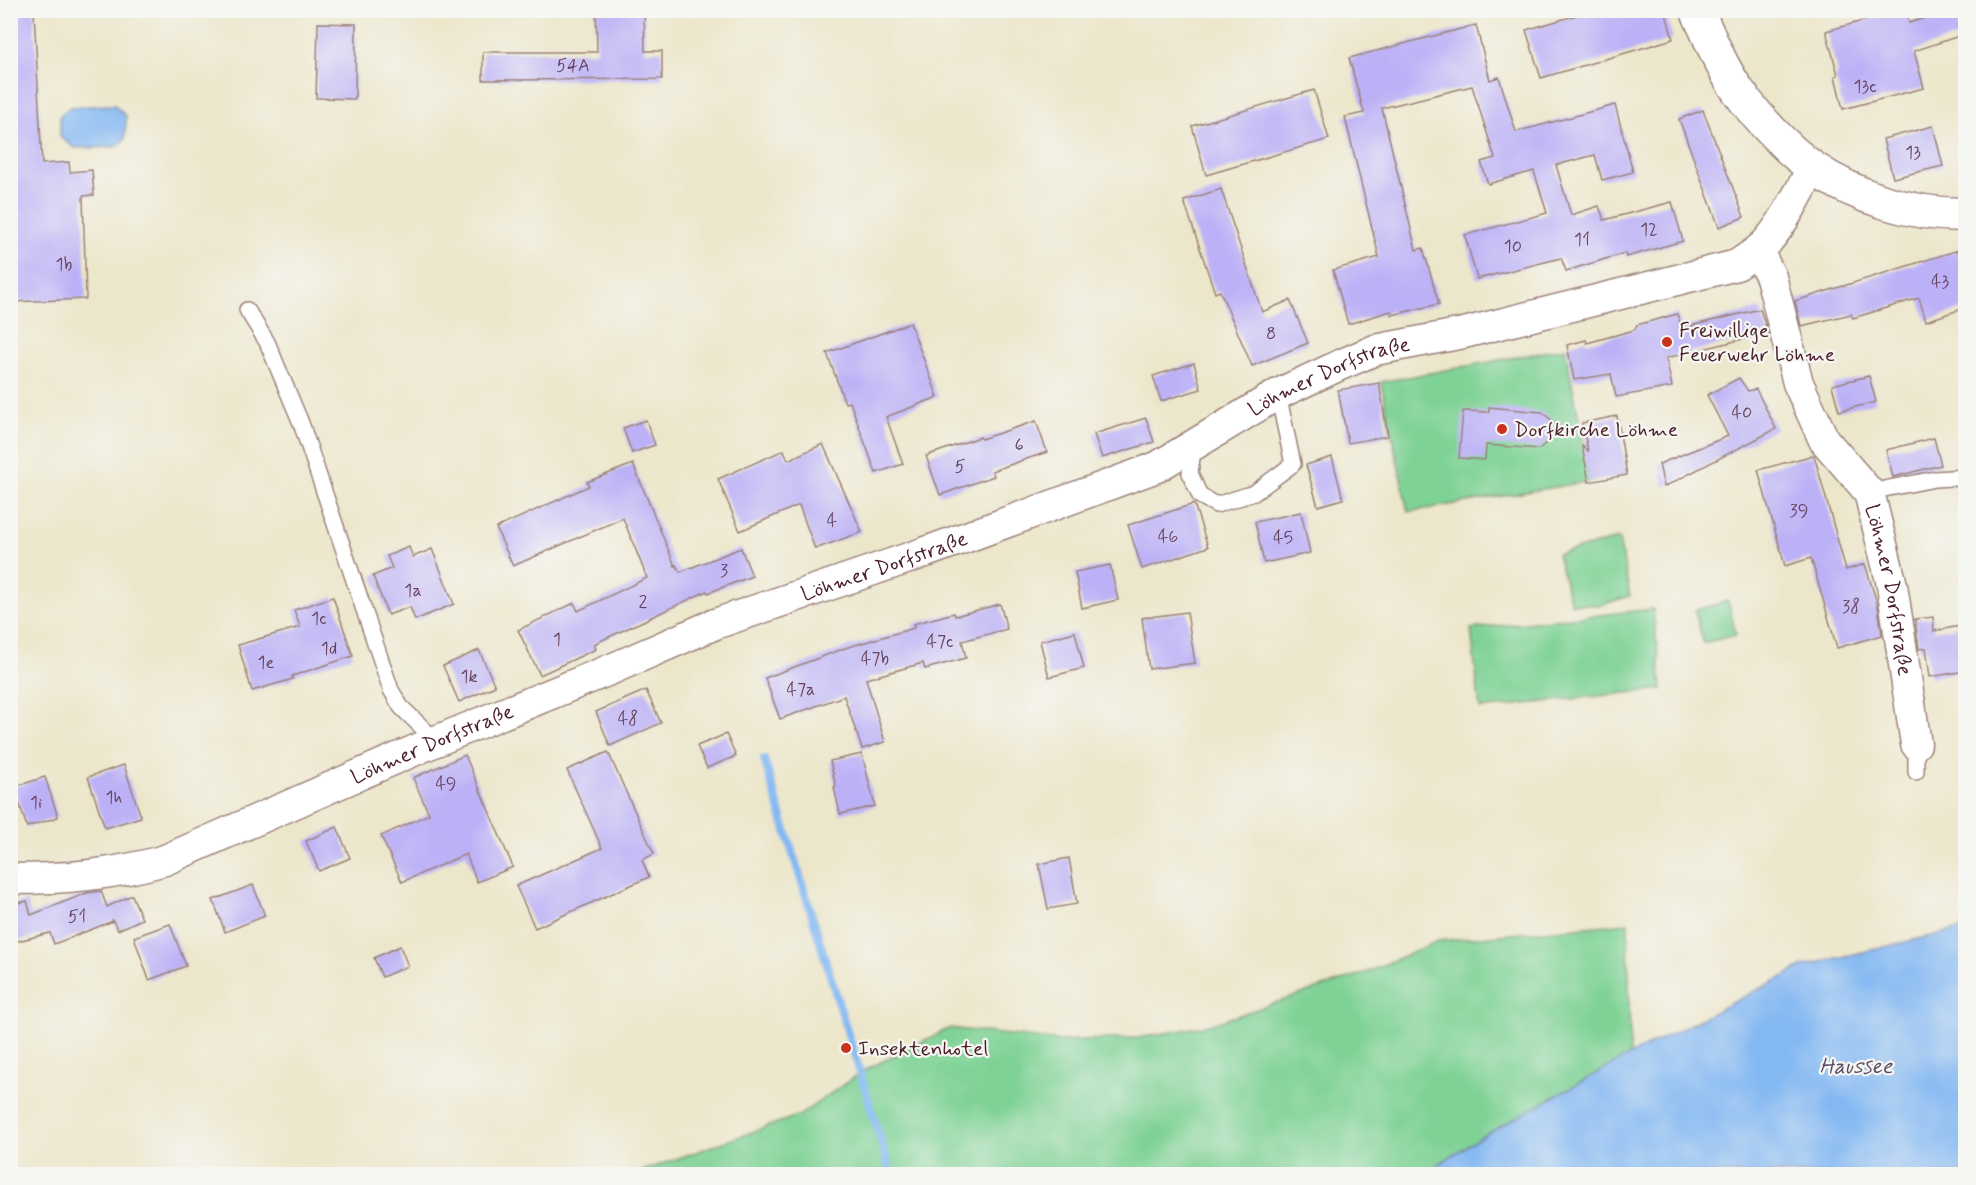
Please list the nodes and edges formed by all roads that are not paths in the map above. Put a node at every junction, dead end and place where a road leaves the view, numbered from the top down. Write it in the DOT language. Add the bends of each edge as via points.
graph roads {
  1 [pos="1697,10"];
  2 [pos="1813,167"];
  3 [pos="1965,214"];
  4 [pos="1758,251"];
  5 [pos="247,310"];
  6 [pos="1278,394"];
  7 [pos="1194,443"];
  8 [pos="1965,477"];
  9 [pos="1869,492"];
  10 [pos="436,741"];
  11 [pos="1916,758"];
  12 [pos="10,879"];
  1 -- 2 [label="main road" via="1739,92 1768,128"];
  2 -- 3 [label="main road" via="1878,200 1921,211"];
  2 -- 4 [label="street, Löhmer Dorfstraße" via="1784,218"];
  4 -- 6 [label="street, Löhmer Dorfstraße" via="1737,265 1464,333 1375,350"];
  4 -- 9 [label="street, Löhmer Dorfstraße" via="1771,277 1798,383 1824,440"];
  5 -- 10 [label="lane" via="267,342 301,423 391,690"];
  6 -- 7 [label="street, Löhmer Dorfstraße"];
  6 -- 7 [label="lane" via="1293,464 1254,493 1216,505 1200,496 1190,473"];
  7 -- 10 [label="street, Löhmer Dorfstraße" via="1157,467 715,624"];
  8 -- 9 [label="lane"];
  9 -- 11 [label="street, Löhmer Dorfstraße" via="1892,585"];
  10 -- 12 [label="street, Löhmer Dorfstraße" via="165,860 91,876"];
}
